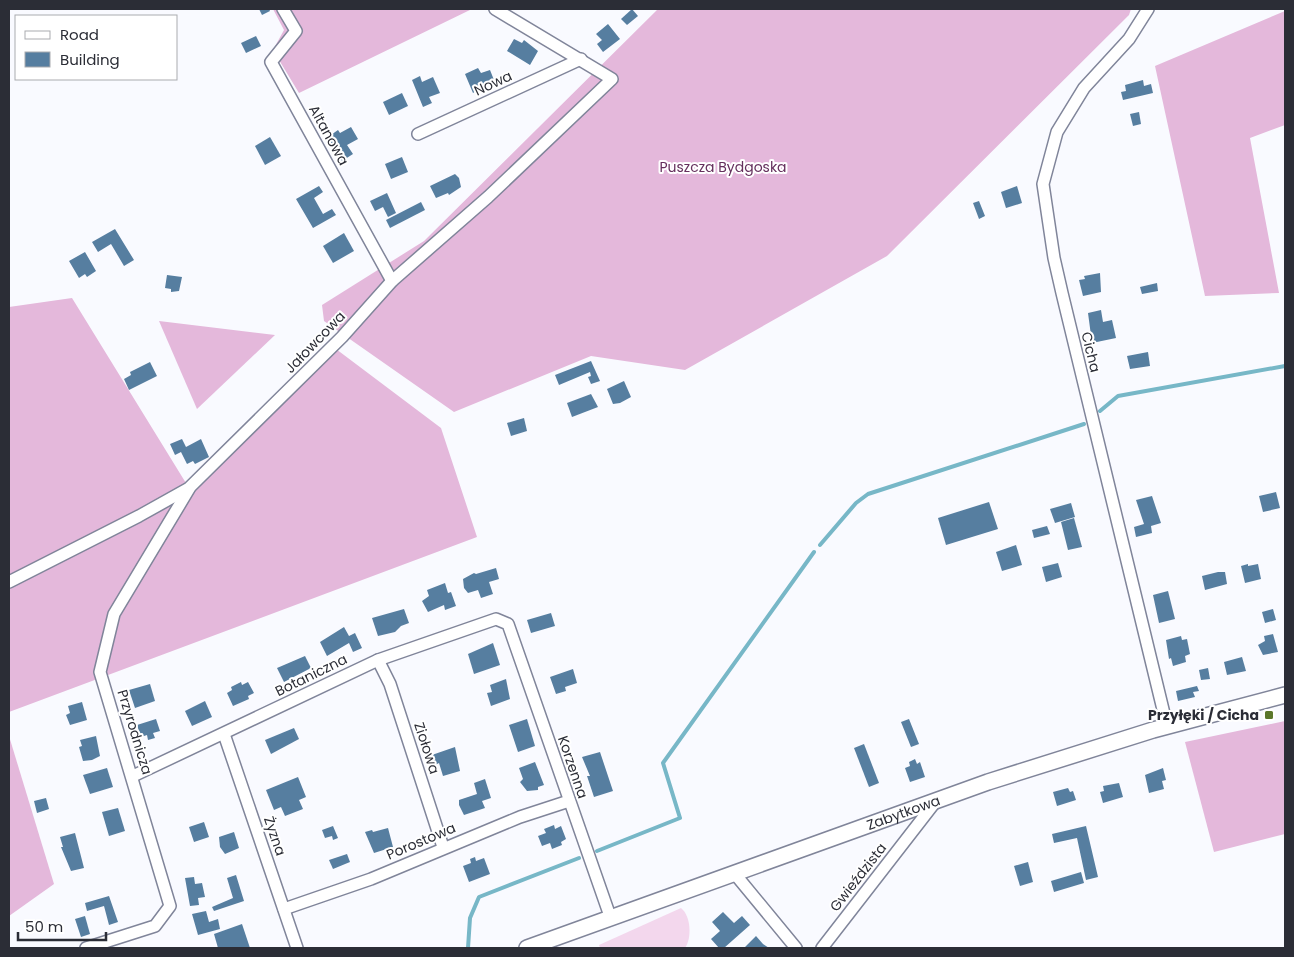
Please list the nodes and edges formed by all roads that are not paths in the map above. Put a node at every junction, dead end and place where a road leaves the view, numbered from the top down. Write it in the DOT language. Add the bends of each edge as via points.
graph roads {
  1 [pos="283,9"];
  2 [pos="495,9"];
  3 [pos="1148,9"];
  4 [pos="581,59"];
  5 [pos="418,134"];
  6 [pos="392,281"];
  7 [pos="190,488"];
  8 [pos="9,582"];
  9 [pos="508,624"];
  10 [pos="378,660"];
  11 [pos="1285,695"];
  12 [pos="1166,726"];
  13 [pos="224,734"];
  14 [pos="133,776"];
  15 [pos="569,801"];
  16 [pos="936,801"];
  17 [pos="443,848"];
  18 [pos="735,874"];
  19 [pos="284,908"];
  20 [pos="611,920"];
  21 [pos="534,947"];
  22 [pos="86,948"];
  23 [pos="297,948"];
  24 [pos="796,948"];
  25 [pos="822,948"];
  1 -- 6 [label="street, Altanowa" via="296,31 270,62"];
  2 -- 4 [label="street"];
  3 -- 12 [label="street, Cicha" via="1129,39 1084,88 1057,132 1043,184 1054,258"];
  4 -- 5 [label="street, Nowa"];
  4 -- 6 [label="street, Jałowcowa" via="612,79 488,197"];
  6 -- 7 [label="street, Jałowcowa" via="342,337"];
  7 -- 8 [label="street, Jałowcowa"];
  7 -- 14 [label="street, Przyrodnicza" via="114,614 100,672"];
  9 -- 10 [label="street, Botaniczna" via="496,619"];
  9 -- 15 [label="street, Korzenna"];
  10 -- 13 [label="street, Botaniczna"];
  10 -- 17 [label="street, Ziołowa" via="390,684"];
  11 -- 12 [label="street, Zabytkowa"];
  12 -- 16 [label="street, Zabytkowa"];
  13 -- 14 [label="street, Botaniczna"];
  13 -- 19 [label="street, Żyzna"];
  14 -- 22 [label="street, Przyrodnicza" via="170,906 155,926"];
  15 -- 17 [label="street, Porostowa"];
  15 -- 20 [label="street, Korzenna"];
  16 -- 18 [label="street, Zabytkowa" via="813,843"];
  16 -- 25 [label="street, Gwieździsta"];
  17 -- 19 [label="street, Porostowa" via="371,879"];
  18 -- 20 [label="street, Zabytkowa"];
  18 -- 24 [label="street"];
  19 -- 23 [label="street, Żyzna"];
  20 -- 21 [label="street, Zabytkowa"];
}
